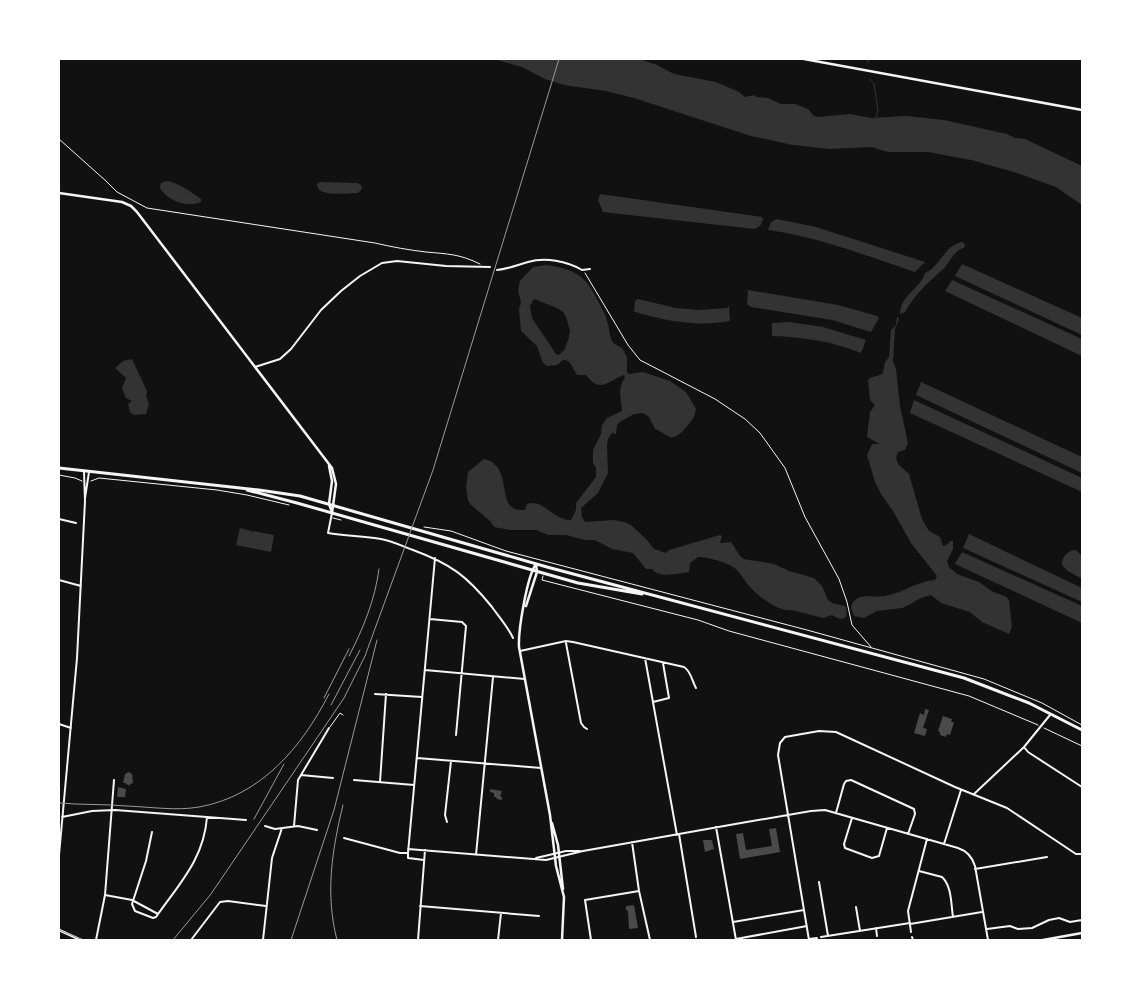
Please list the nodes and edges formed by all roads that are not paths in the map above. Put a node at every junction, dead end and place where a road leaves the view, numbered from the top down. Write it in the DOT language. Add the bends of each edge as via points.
graph roads {
  1 [pos="804,59"];
  2 [pos="1082,110"];
  3 [pos="59,193"];
  4 [pos="490,268"];
  5 [pos="590,268"];
  6 [pos="497,270"];
  7 [pos="255,368"];
  8 [pos="329,465"];
  9 [pos="59,468"];
  10 [pos="84,471"];
  11 [pos="89,472"];
  12 [pos="242,489"];
  13 [pos="85,500"];
  14 [pos="329,504"];
  15 [pos="334,505"];
  16 [pos="332,513"];
  17 [pos="59,518"];
  18 [pos="76,523"];
  19 [pos="436,558"];
  20 [pos="536,564"];
  21 [pos="532,571"];
  22 [pos="537,572"];
  23 [pos="59,580"];
  24 [pos="81,586"];
  25 [pos="656,596"];
  26 [pos="525,607"];
  27 [pos="429,619"];
  28 [pos="513,638"];
  29 [pos="566,641"];
  30 [pos="520,651"];
  31 [pos="645,658"];
  32 [pos="663,662"];
  33 [pos="425,670"];
  34 [pos="461,674"];
  35 [pos="493,677"];
  36 [pos="525,679"];
  37 [pos="696,688"];
  38 [pos="375,694"];
  39 [pos="386,694"];
  40 [pos="422,697"];
  41 [pos="653,702"];
  42 [pos="1051,713"];
  43 [pos="343,714"];
  44 [pos="59,724"];
  45 [pos="71,728"];
  46 [pos="330,728"];
  47 [pos="587,729"];
  48 [pos="1082,730"];
  49 [pos="456,735"];
  50 [pos="1024,747"];
  51 [pos="417,758"];
  52 [pos="451,761"];
  53 [pos="485,764"];
  54 [pos="541,768"];
  55 [pos="301,775"];
  56 [pos="333,778"];
  57 [pos="114,780"];
  58 [pos="354,780"];
  59 [pos="380,782"];
  60 [pos="414,785"];
  61 [pos="1082,787"];
  62 [pos="60,790"];
  63 [pos="961,790"];
  64 [pos="64,791"];
  65 [pos="974,794"];
  66 [pos="112,810"];
  67 [pos="836,813"];
  68 [pos="550,815"];
  69 [pos="787,815"];
  70 [pos="62,817"];
  71 [pos="207,817"];
  72 [pos="852,818"];
  73 [pos="246,820"];
  74 [pos="447,822"];
  75 [pos="265,826"];
  76 [pos="294,826"];
  77 [pos="716,827"];
  78 [pos="282,828"];
  79 [pos="887,828"];
  80 [pos="317,830"];
  81 [pos="152,832"];
  82 [pos="678,834"];
  83 [pos="908,834"];
  84 [pos="344,838"];
  85 [pos="927,839"];
  86 [pos="59,842"];
  87 [pos="632,842"];
  88 [pos="944,844"];
  89 [pos="408,849"];
  90 [pos="425,850"];
  91 [pos="583,851"];
  92 [pos="408,853"];
  93 [pos="559,853"];
  94 [pos="554,854"];
  95 [pos="1082,854"];
  96 [pos="476,855"];
  97 [pos="59,856"];
  98 [pos="560,857"];
  99 [pos="1046,857"];
  100 [pos="555,858"];
  101 [pos="534,859"];
  102 [pos="424,860"];
  103 [pos="975,869"];
  104 [pos="919,871"];
  105 [pos="819,882"];
  106 [pos="640,891"];
  107 [pos="105,895"];
  108 [pos="564,897"];
  109 [pos="132,900"];
  110 [pos="267,906"];
  111 [pos="420,906"];
  112 [pos="856,907"];
  113 [pos="804,910"];
  114 [pos="983,912"];
  115 [pos="501,913"];
  116 [pos="158,914"];
  117 [pos="538,916"];
  118 [pos="953,917"];
  119 [pos="1082,920"];
  120 [pos="733,922"];
  121 [pos="910,923"];
  122 [pos="807,926"];
  123 [pos="876,928"];
  124 [pos="986,929"];
  125 [pos="59,930"];
  126 [pos="860,931"];
  127 [pos="911,932"];
  128 [pos="1082,934"];
  129 [pos="828,936"];
  130 [pos="877,936"];
  131 [pos="821,937"];
  132 [pos="817,938"];
  133 [pos="696,939"];
  134 [pos="81,940"];
  135 [pos="96,940"];
  136 [pos="191,940"];
  137 [pos="263,940"];
  138 [pos="418,940"];
  139 [pos="498,940"];
  140 [pos="562,940"];
  141 [pos="591,940"];
  142 [pos="650,940"];
  143 [pos="736,940"];
  144 [pos="809,940"];
  145 [pos="988,940"];
  146 [pos="1042,940"];
  1 -- 2 [label="street"];
  3 -- 7 [label="street" via="118,201 133,208"];
  4 -- 7 [label="street" via="397,261 382,263 340,291 280,359"];
  5 -- 6 [label="street" via="582,270 571,264 543,260"];
  7 -- 8 [label="street"];
  8 -- 14 [label="street" via="332,481"];
  8 -- 15 [label="street" via="336,481"];
  9 -- 10 [label="main road"];
  10 -- 11 [label="main road"];
  10 -- 13 [label="street"];
  11 -- 12 [label="main road"];
  11 -- 13 [label="street"];
  12 -- 14 [label="main road" via="291,494"];
  12 -- 16 [label="main road"];
  13 -- 24 [label="street"];
  14 -- 15 [label="main road"];
  14 -- 16 [label="street"];
  15 -- 16 [label="street"];
  15 -- 20 [label="main road"];
  16 -- 19 [label="street" via="328,534 381,539"];
  16 -- 21 [label="main road"];
  17 -- 18 [label="street"];
  19 -- 27 [label="street"];
  19 -- 28 [label="street" via="471,583"];
  20 -- 21 [label="street"];
  20 -- 22 [label="street"];
  20 -- 25 [label="main road"];
  21 -- 22 [label="main road"];
  21 -- 26 [label="street"];
  22 -- 25 [label="main road" via="578,583"];
  22 -- 26 [label="street"];
  23 -- 24 [label="street"];
  24 -- 45 [label="street"];
  25 -- 42 [label="main road" via="964,678"];
  26 -- 30 [label="street" via="519,632"];
  27 -- 33 [label="street"];
  27 -- 34 [label="street" via="465,624"];
  29 -- 30 [label="street"];
  29 -- 31 [label="street"];
  29 -- 47 [label="street" via="582,723"];
  30 -- 36 [label="street"];
  31 -- 32 [label="street"];
  31 -- 41 [label="street"];
  32 -- 37 [label="street" via="686,668"];
  32 -- 41 [label="street" via="669,698"];
  33 -- 34 [label="street"];
  33 -- 40 [label="street"];
  34 -- 35 [label="street"];
  34 -- 49 [label="street"];
  35 -- 36 [label="street"];
  35 -- 53 [label="street"];
  36 -- 54 [label="street"];
  38 -- 39 [label="street"];
  39 -- 40 [label="street"];
  39 -- 59 [label="street"];
  40 -- 51 [label="street"];
  41 -- 82 [label="street"];
  42 -- 48 [label="main road"];
  42 -- 50 [label="street"];
  43 -- 46 [label="lane" via="336,717"];
  44 -- 45 [label="street"];
  45 -- 64 [label="street"];
  46 -- 55 [label="street"];
  50 -- 61 [label="street"];
  50 -- 65 [label="street"];
  51 -- 52 [label="street"];
  51 -- 60 [label="street"];
  52 -- 53 [label="street"];
  52 -- 74 [label="street"];
  53 -- 54 [label="street"];
  53 -- 96 [label="street"];
  54 -- 68 [label="street"];
  55 -- 56 [label="street"];
  55 -- 76 [label="street"];
  57 -- 66 [label="street"];
  58 -- 59 [label="street"];
  59 -- 60 [label="street"];
  60 -- 89 [label="street"];
  62 -- 64 [label="street"];
  63 -- 65 [label="street"];
  63 -- 69 [label="street" via="831,731 819,731 788,736 780,743 778,755"];
  63 -- 88 [label="street"];
  64 -- 70 [label="street"];
  65 -- 95 [label="street" via="1007,808 1076,854"];
  66 -- 70 [label="street"];
  66 -- 71 [label="street"];
  66 -- 107 [label="street"];
  67 -- 69 [label="street" via="817,810"];
  67 -- 72 [label="street"];
  67 -- 83 [label="street" via="844,784 851,780 914,809"];
  68 -- 93 [label="street"];
  68 -- 94 [label="street"];
  69 -- 77 [label="street"];
  69 -- 113 [label="street"];
  70 -- 86 [label="street"];
  71 -- 73 [label="street"];
  71 -- 116 [label="street" via="203,843 186,876"];
  72 -- 79 [label="street"];
  72 -- 79 [label="street" via="845,848 872,858 879,856"];
  75 -- 78 [label="street"];
  76 -- 78 [label="street"];
  76 -- 80 [label="street"];
  77 -- 82 [label="street"];
  77 -- 120 [label="street"];
  78 -- 110 [label="street" via="272,858"];
  79 -- 83 [label="street"];
  81 -- 109 [label="street" via="144,871"];
  82 -- 87 [label="street"];
  82 -- 133 [label="street"];
  83 -- 85 [label="street"];
  84 -- 92 [label="street"];
  85 -- 88 [label="street"];
  85 -- 104 [label="street"];
  86 -- 97 [label="street"];
  87 -- 91 [label="street"];
  87 -- 106 [label="street"];
  88 -- 103 [label="street" via="967,852"];
  89 -- 90 [label="street"];
  89 -- 92 [label="street"];
  90 -- 96 [label="street"];
  90 -- 102 [label="street"];
  91 -- 93 [label="street"];
  91 -- 98 [label="street"];
  92 -- 102 [label="street" via="408,858"];
  93 -- 94 [label="street"];
  93 -- 98 [label="street"];
  94 -- 100 [label="street"];
  94 -- 101 [label="street"];
  96 -- 101 [label="street"];
  98 -- 100 [label="street"];
  98 -- 108 [label="street"];
  99 -- 103 [label="street"];
  100 -- 101 [label="street"];
  100 -- 108 [label="street"];
  102 -- 111 [label="street"];
  103 -- 114 [label="street"];
  104 -- 118 [label="street" via="945,879"];
  104 -- 121 [label="street" via="908,911"];
  105 -- 129 [label="street"];
  106 -- 141 [label="street" via="585,900"];
  106 -- 142 [label="street"];
  107 -- 109 [label="street"];
  107 -- 135 [label="street"];
  108 -- 140 [label="street"];
  109 -- 116 [label="street"];
  109 -- 116 [label="street" via="135,911 153,918"];
  110 -- 136 [label="street" via="220,902"];
  110 -- 137 [label="street"];
  111 -- 115 [label="street"];
  111 -- 138 [label="street"];
  112 -- 126 [label="street"];
  113 -- 120 [label="street"];
  113 -- 122 [label="street"];
  114 -- 118 [label="street"];
  114 -- 124 [label="street"];
  115 -- 117 [label="street"];
  115 -- 139 [label="street"];
  118 -- 121 [label="street"];
  119 -- 124 [label="street" via="1070,922 1059,918 1023,930 1010,926"];
  120 -- 143 [label="street"];
  121 -- 123 [label="street"];
  121 -- 127 [label="street"];
  122 -- 143 [label="street"];
  122 -- 144 [label="street"];
  123 -- 126 [label="street"];
  123 -- 130 [label="street"];
  124 -- 145 [label="street"];
  125 -- 134 [label="street"];
  126 -- 129 [label="street"];
  128 -- 146 [label="street"];
  129 -- 131 [label="street"];
  132 -- 144 [label="street"];
}
